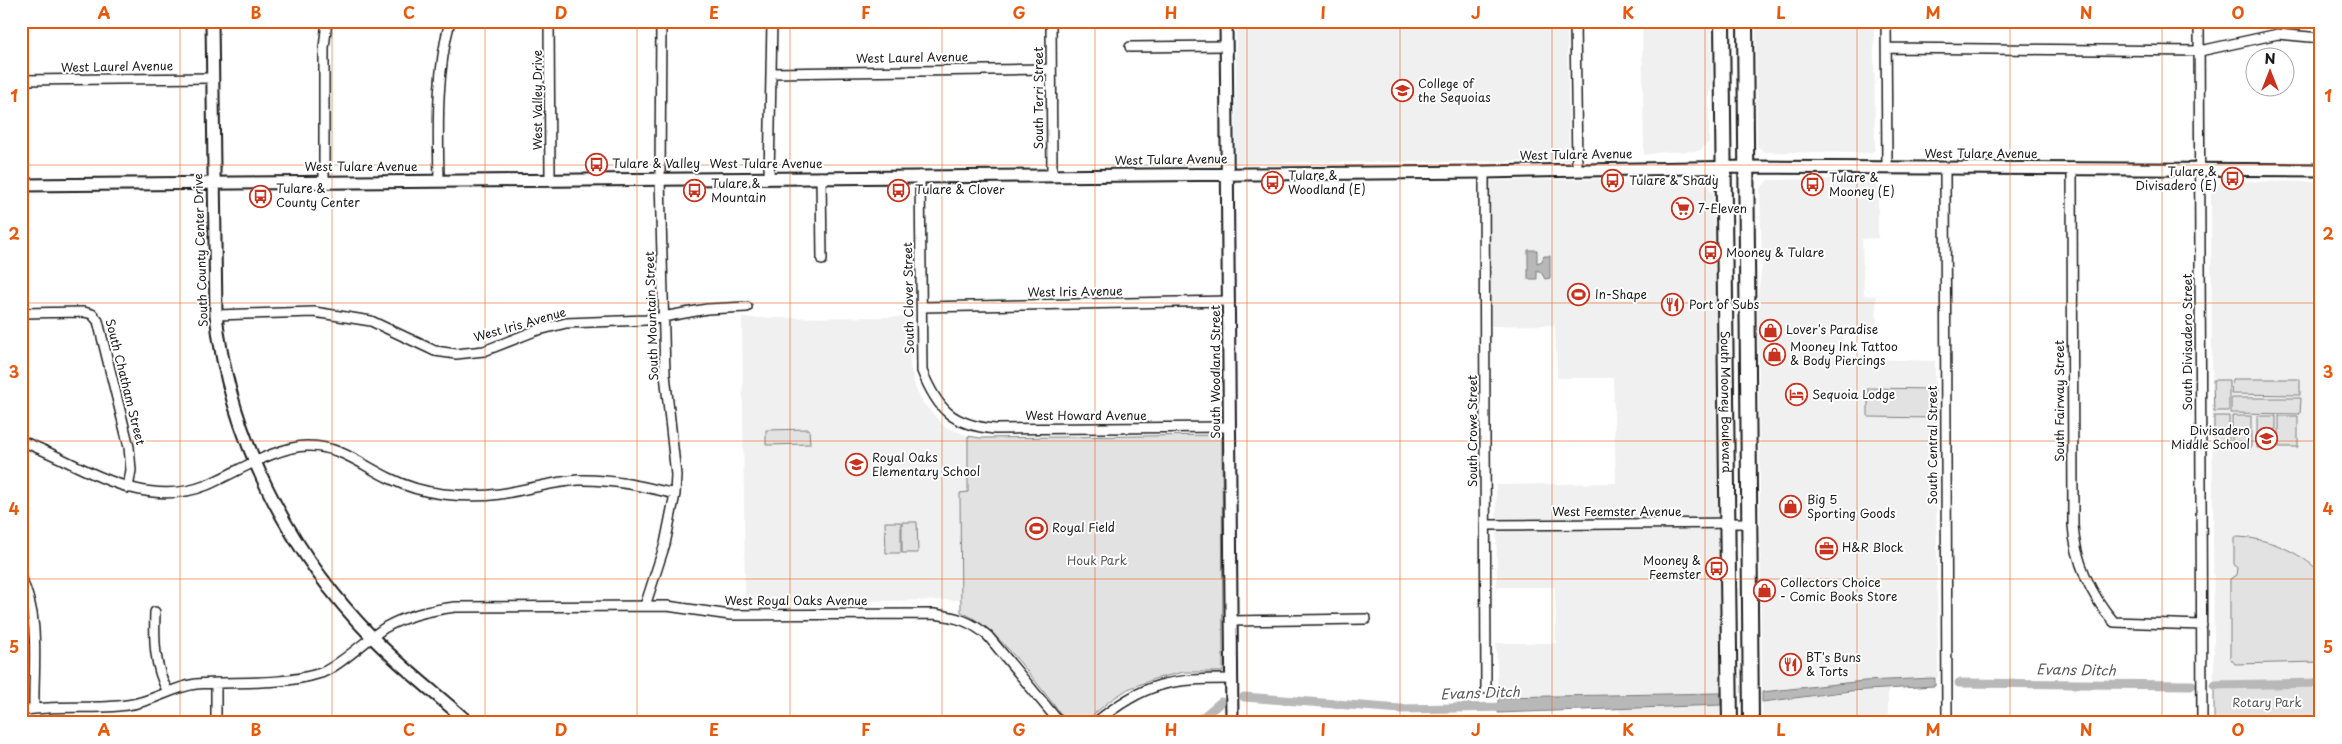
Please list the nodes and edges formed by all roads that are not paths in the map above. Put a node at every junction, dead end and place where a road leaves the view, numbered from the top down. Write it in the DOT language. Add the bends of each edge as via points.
graph roads {
  1 [pos="212,21"];
  2 [pos="326,21"];
  3 [pos="450,21"];
  4 [pos="548,21"];
  5 [pos="661,21"];
  6 [pos="772,21"];
  7 [pos="1051,21"];
  8 [pos="1226,21"];
  9 [pos="1575,21"];
  10 [pos="1722,21"];
  11 [pos="1745,21"];
  12 [pos="1886,21"];
  13 [pos="2199,21"];
  14 [pos="2321,38"];
  15 [pos="1226,46"];
  16 [pos="1130,47"];
  17 [pos="1887,48"];
  18 [pos="2200,51"];
  19 [pos="1051,69"];
  20 [pos="772,73"];
  21 [pos="213,78"];
  22 [pos="21,80"];
  23 [pos="1723,167"];
  24 [pos="1746,167"];
  25 [pos="1887,167"];
  26 [pos="1945,167"];
  27 [pos="1577,168"];
  28 [pos="2072,168"];
  29 [pos="2200,169"];
  30 [pos="2321,170"];
  31 [pos="1484,172"];
  32 [pos="1228,173"];
  33 [pos="1052,174"];
  34 [pos="920,176"];
  35 [pos="821,177"];
  36 [pos="660,178"];
  37 [pos="769,178"];
  38 [pos="550,179"];
  39 [pos="439,180"];
  40 [pos="324,181"];
  41 [pos="213,183"];
  42 [pos="21,185"];
  43 [pos="822,260"];
  44 [pos="1229,301"];
  45 [pos="747,307"];
  46 [pos="922,307"];
  47 [pos="21,313"];
  48 [pos="216,315"];
  49 [pos="664,318"];
  50 [pos="946,412"];
  51 [pos="1230,427"];
  52 [pos="21,441"];
  53 [pos="254,462"];
  54 [pos="128,488"];
  55 [pos="675,494"];
  56 [pos="1749,523"];
  57 [pos="1727,524"];
  58 [pos="1486,525"];
  59 [pos="21,579"];
  60 [pos="645,606"];
  61 [pos="155,612"];
  62 [pos="1366,619"];
  63 [pos="1232,621"];
  64 [pos="2202,625"];
  65 [pos="373,638"];
  66 [pos="1729,653"];
  67 [pos="1232,679"];
  68 [pos="216,683"];
  69 [pos="1486,690"];
  70 [pos="168,692"];
  71 [pos="34,708"];
  72 [pos="21,710"];
  73 [pos="216,723"];
  74 [pos="469,723"];
  75 [pos="1060,723"];
  76 [pos="1095,723"];
  77 [pos="1232,723"];
  78 [pos="1730,723"];
  79 [pos="1738,723"];
  80 [pos="1751,723"];
  81 [pos="1947,723"];
  82 [pos="2202,723"];
  1 -- 21 [label="street, South County Center Drive"];
  2 -- 40 [label="street"];
  3 -- 39 [label="street" via="438,84"];
  4 -- 38 [label="street, West Valley Drive"];
  5 -- 36 [label="street, South Mountain Street"];
  6 -- 20 [label="street"];
  7 -- 19 [label="street, South Terri Street"];
  8 -- 15 [label="street, South Woodland Street"];
  9 -- 27 [label="street"];
  10 -- 23 [label="main road, South Mooney Boulevard"];
  11 -- 24 [label="main road, South Mooney Boulevard"];
  12 -- 17 [label="street"];
  13 -- 18 [label="street, South Divisadero Street"];
  14 -- 18 [label="street" via="2278,34"];
  15 -- 16 [label="street"];
  15 -- 32 [label="street, South Woodland Street"];
  17 -- 18 [label="street"];
  17 -- 25 [label="street"];
  18 -- 29 [label="street, South Divisadero Street"];
  19 -- 20 [label="street, West Laurel Avenue"];
  19 -- 33 [label="street, South Terri Street"];
  20 -- 37 [label="street"];
  21 -- 22 [label="street, West Laurel Avenue"];
  21 -- 41 [label="street, South County Center Drive"];
  23 -- 24 [label="street, West Tulare Avenue"];
  23 -- 27 [label="street, West Tulare Avenue"];
  23 -- 57 [label="main road, South Mooney Boulevard"];
  24 -- 25 [label="street, West Tulare Avenue"];
  24 -- 56 [label="main road, South Mooney Boulevard"];
  25 -- 26 [label="street, West Tulare Avenue"];
  26 -- 28 [label="street, West Tulare Avenue"];
  26 -- 81 [label="street, South Central Street"];
  27 -- 31 [label="street, West Tulare Avenue"];
  28 -- 29 [label="street, West Tulare Avenue"];
  28 -- 64 [label="street, South Fairway Street" via="2074,534 2079,562 2114,622"];
  29 -- 30 [label="street, West Tulare Avenue"];
  29 -- 64 [label="street, South Divisadero Street"];
  31 -- 32 [label="street, West Tulare Avenue"];
  31 -- 58 [label="street, South Crowe Street"];
  32 -- 33 [label="street, West Tulare Avenue"];
  32 -- 44 [label="street, South Woodland Street"];
  33 -- 34 [label="street, West Tulare Avenue"];
  34 -- 35 [label="street, West Tulare Avenue"];
  34 -- 46 [label="street, South Clover Street"];
  35 -- 37 [label="street, West Tulare Avenue"];
  35 -- 43 [label="street"];
  36 -- 37 [label="street, West Tulare Avenue"];
  36 -- 38 [label="street, West Tulare Avenue"];
  36 -- 49 [label="street, South Mountain Street"];
  38 -- 39 [label="street, West Tulare Avenue"];
  39 -- 40 [label="street, West Tulare Avenue"];
  40 -- 41 [label="street, West Tulare Avenue"];
  41 -- 42 [label="street, West Tulare Avenue"];
  41 -- 48 [label="street, South County Center Drive"];
  44 -- 46 [label="street, West Iris Avenue"];
  44 -- 51 [label="street, South Woodland Street"];
  45 -- 49 [label="street, West Iris Avenue" via="707,309"];
  46 -- 50 [label="street, South Clover Street" via="922,371 932,395"];
  47 -- 54 [label="street, South Chatham Street" via="84,312 92,314 98,321 130,447"];
  48 -- 49 [label="street, West Iris Avenue" via="314,312 370,321 435,351 456,354 484,351 534,331 566,323"];
  48 -- 53 [label="street, South County Center Drive" via="225,376"];
  49 -- 55 [label="street, South Mountain Street"];
  50 -- 51 [label="street, West Howard Avenue" via="975,427 995,429"];
  51 -- 63 [label="street, South Woodland Street"];
  52 -- 54 [label="street"];
  53 -- 54 [label="street" via="184,491"];
  53 -- 55 [label="street" via="289,449 325,447 341,451 390,478 442,494 499,494 577,480 606,480 629,482"];
  53 -- 65 [label="street, South County Center Drive" via="285,521 313,564"];
  55 -- 60 [label="street, South Mountain Street" via="665,544"];
  56 -- 57 [label="street, West Feemster Avenue"];
  56 -- 80 [label="main road, South Mooney Boulevard"];
  57 -- 58 [label="street, West Feemster Avenue"];
  57 -- 66 [label="main road, South Mooney Boulevard"];
  58 -- 69 [label="street, South Crowe Street"];
  59 -- 71 [label="street" via="29,594 33,615"];
  60 -- 65 [label="street, West Royal Oaks Avenue" via="455,607 428,610 405,618"];
  60 -- 75 [label="street, West Royal Oaks Avenue" via="674,606 730,615 954,616 974,624 988,636"];
  61 -- 70 [label="street" via="155,654"];
  62 -- 63 [label="street"];
  63 -- 67 [label="street, South Woodland Street"];
  64 -- 82 [label="street, South Divisadero Street"];
  65 -- 68 [label="street, West Royal Oaks Avenue" via="322,672 271,682"];
  65 -- 74 [label="street, South County Center Drive"];
  66 -- 78 [label="main road, South Mooney Boulevard"];
  66 -- 79 [label="main road"];
  67 -- 76 [label="street" via="1188,679 1156,686 1117,705"];
  67 -- 77 [label="street, South Woodland Street"];
  68 -- 70 [label="street, West Royal Oaks Avenue"];
  68 -- 73 [label="street"];
  70 -- 71 [label="street, West Royal Oaks Avenue" via="147,702 125,706"];
  71 -- 72 [label="street, West Royal Oaks Avenue"];
}
